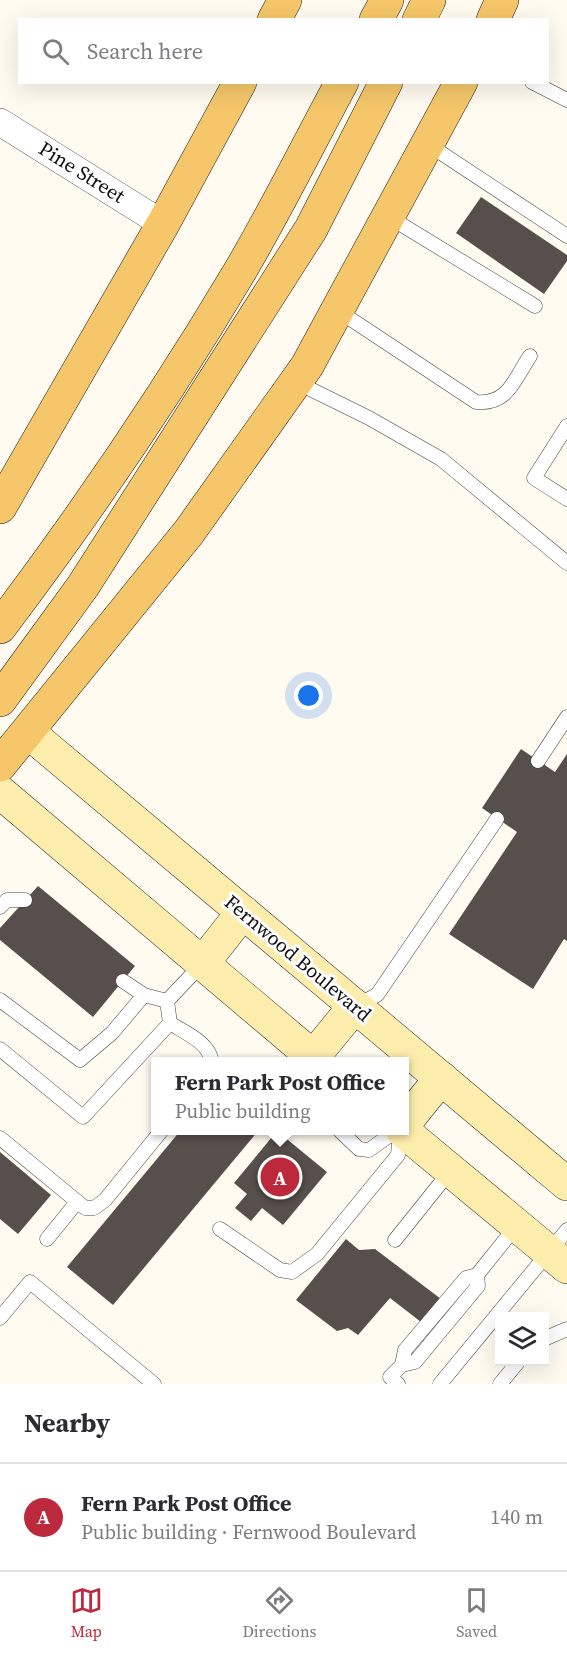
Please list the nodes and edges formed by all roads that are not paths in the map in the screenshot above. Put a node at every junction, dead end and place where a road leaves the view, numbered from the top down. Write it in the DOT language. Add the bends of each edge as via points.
graph roads {
  1 [pos="285,0"];
  2 [pos="387,0"];
  3 [pos="483,0"];
  4 [pos="502,0"];
  5 [pos="275,18"];
  6 [pos="377,18"];
  7 [pos="480,18"];
  8 [pos="494,18"];
  9 [pos="239,84"];
  10 [pos="341,84"];
  11 [pos="385,84"];
  12 [pos="460,84"];
  13 [pos="537,84"];
  14 [pos="565,95"];
  15 [pos="0,122"];
  16 [pos="429,145"];
  17 [pos="389,217"];
  18 [pos="163,224"];
  19 [pos="567,236"];
  20 [pos="535,306"];
  21 [pos="337,310"];
  22 [pos="530,356"];
  23 [pos="296,382"];
  24 [pos="567,426"];
  25 [pos="567,499"];
  26 [pos="0,507"];
  27 [pos="567,563"];
  28 [pos="0,627"];
  29 [pos="0,700"];
  30 [pos="567,717"];
  31 [pos="28,732"];
  32 [pos="538,761"];
  33 [pos="0,765"];
  34 [pos="0,792"];
  35 [pos="497,819"];
  36 [pos="24,900"];
  37 [pos="0,907"];
  38 [pos="243,912"];
  39 [pos="202,964"];
  40 [pos="123,981"];
  41 [pos="144,995"];
  42 [pos="0,1000"];
  43 [pos="167,1001"];
  44 [pos="355,1006"];
  45 [pos="170,1023"];
  46 [pos="0,1049"];
  47 [pos="211,1057"];
  48 [pos="314,1057"];
  49 [pos="317,1057"];
  50 [pos="441,1078"];
  51 [pos="409,1119"];
  52 [pos="159,1135"];
  53 [pos="343,1135"];
  54 [pos="393,1135"];
  55 [pos="400,1135"];
  56 [pos="405,1135"];
  57 [pos="0,1138"];
  58 [pos="451,1170"];
  59 [pos="567,1184"];
  60 [pos="77,1202"];
  61 [pos="517,1225"];
  62 [pos="220,1229"];
  63 [pos="47,1239"];
  64 [pos="395,1240"];
  65 [pos="561,1250"];
  66 [pos="0,1318"];
  67 [pos="567,1329"];
  68 [pos="549,1337"];
  69 [pos="515,1366"];
  70 [pos="154,1384"];
  71 [pos="398,1384"];
  72 [pos="440,1384"];
  73 [pos="500,1384"];
  1 -- 5 [label="main road"];
  2 -- 6 [label="main road"];
  3 -- 7 [label="main road"];
  4 -- 8 [label="main road"];
  9 -- 18 [label="main road"];
  10 -- 28 [label="main road" via="240,271 54,556"];
  11 -- 29 [label="main road" via="311,229 83,585"];
  12 -- 16 [label="main road"];
  13 -- 14 [label="lane"];
  15 -- 18 [label="street, Pine Street"];
  16 -- 17 [label="main road"];
  16 -- 19 [label="lane"];
  17 -- 20 [label="lane"];
  17 -- 21 [label="main road"];
  18 -- 26 [label="main road"];
  21 -- 22 [label="lane" via="476,402 492,403 503,397"];
  21 -- 23 [label="main road"];
  23 -- 27 [label="lane" via="441,459"];
  23 -- 31 [label="main road" via="189,532"];
  24 -- 25 [label="lane" via="534,478"];
  30 -- 32 [label="lane"];
  31 -- 33 [label="main road"];
  31 -- 38 [label="street, Fernwood Boulevard"];
  34 -- 39 [label="street"];
  35 -- 44 [label="lane" via="376,994"];
  36 -- 37 [label="lane" via="7,900"];
  38 -- 39 [label="street"];
  38 -- 44 [label="street, Fernwood Boulevard"];
  39 -- 43 [label="lane"];
  39 -- 48 [label="street"];
  40 -- 41 [label="lane"];
  41 -- 42 [label="lane" via="112,1033 80,1060"];
  41 -- 43 [label="lane"];
  43 -- 45 [label="lane"];
  44 -- 49 [label="street"];
  44 -- 50 [label="street, Fernwood Boulevard"];
  45 -- 46 [label="lane" via="83,1117"];
  45 -- 47 [label="lane" via="202,1044"];
  50 -- 51 [label="street"];
  50 -- 59 [label="street, Fernwood Boulevard"];
  52 -- 60 [label="lane" via="105,1200 94,1208"];
  53 -- 54 [label="lane" via="359,1149 369,1150"];
  55 -- 62 [label="lane" via="398,1155 317,1254 292,1272 280,1270"];
  56 -- 58 [label="street"];
  57 -- 60 [label="lane"];
  58 -- 61 [label="street"];
  58 -- 64 [label="lane"];
  60 -- 63 [label="lane"];
  61 -- 65 [label="street"];
  61 -- 71 [label="lane" via="477,1275 466,1278 405,1350 402,1365 390,1377"];
  65 -- 72 [label="lane"];
  66 -- 70 [label="lane" via="30,1282"];
  67 -- 68 [label="lane"];
  69 -- 73 [label="lane"];
}
